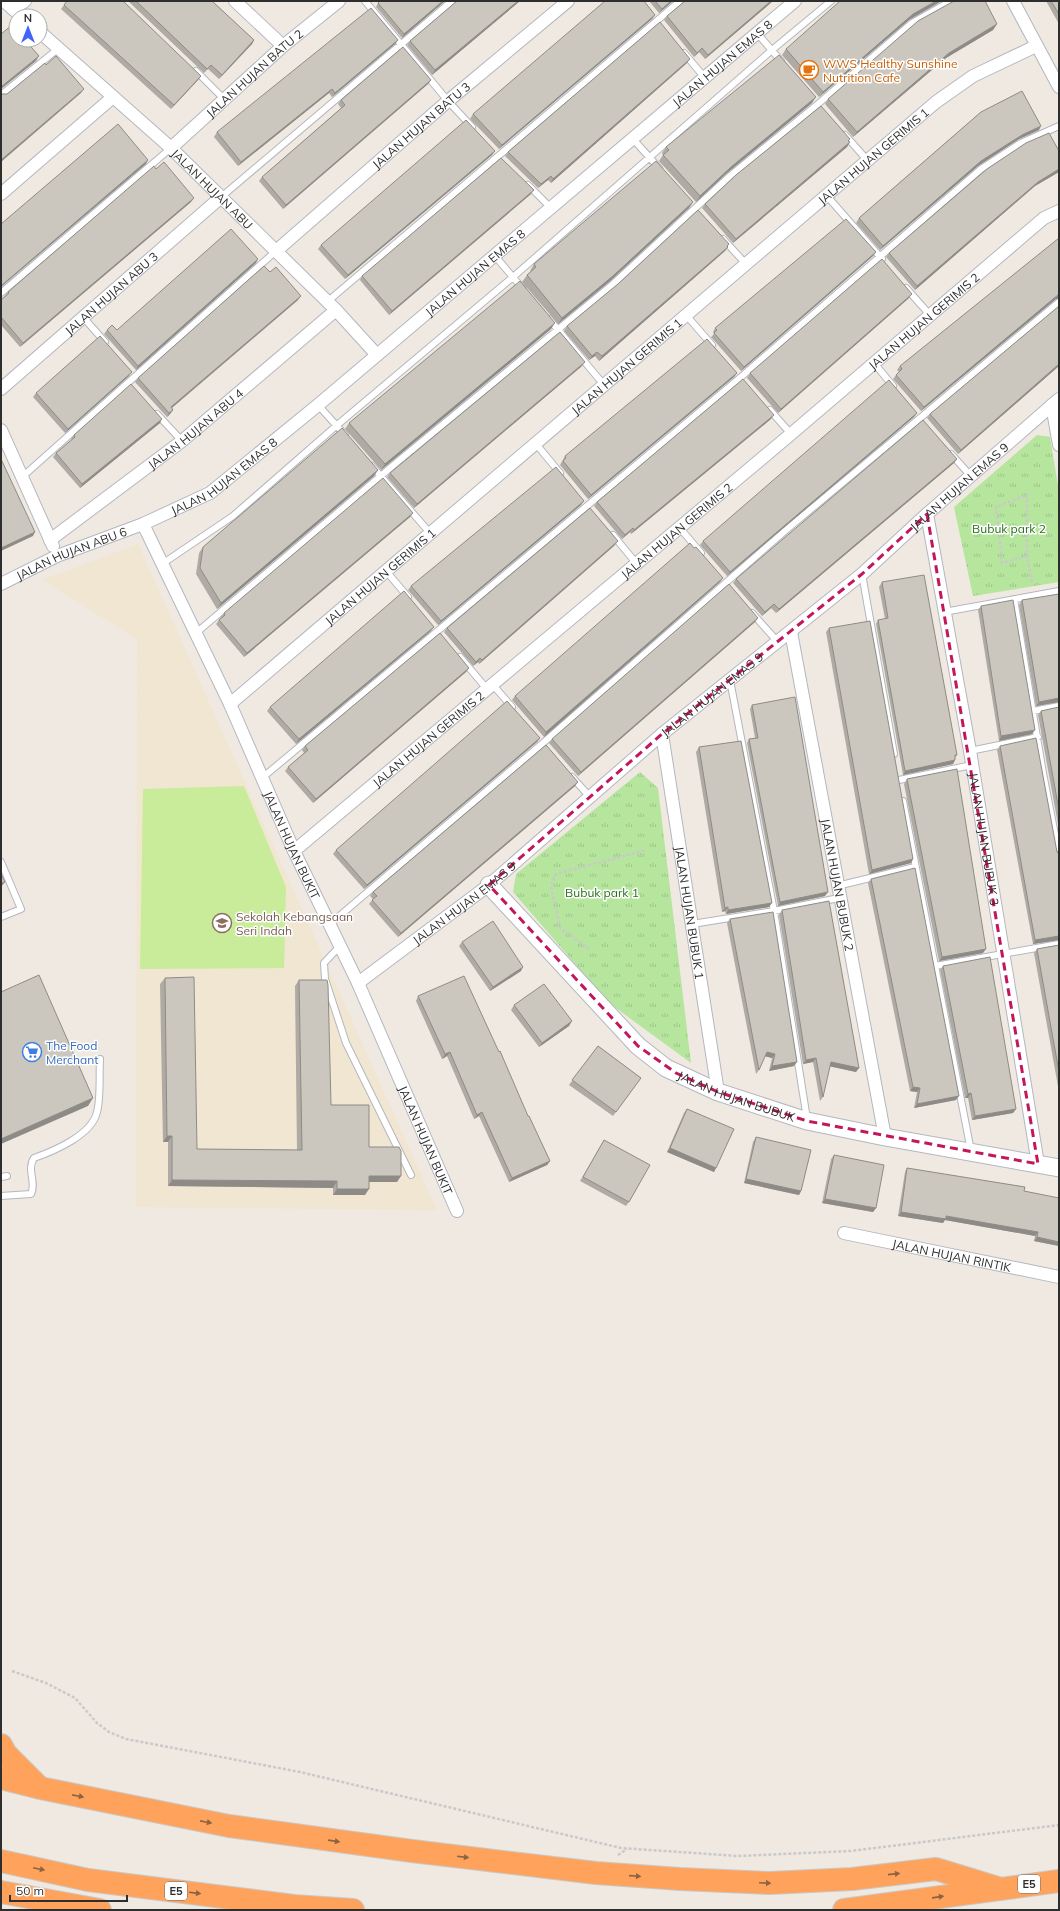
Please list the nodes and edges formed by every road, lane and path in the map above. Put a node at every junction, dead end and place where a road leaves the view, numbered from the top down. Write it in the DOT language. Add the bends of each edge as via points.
graph roads {
  1 [pos="25,1"];
  2 [pos="235,1"];
  3 [pos="339,1"];
  4 [pos="365,1"];
  5 [pos="452,1"];
  6 [pos="568,1"];
  7 [pos="680,1"];
  8 [pos="795,1"];
  9 [pos="831,1"];
  10 [pos="950,1"];
  11 [pos="1013,1"];
  12 [pos="14,8"];
  13 [pos="653,14"];
  14 [pos="658,20"];
  15 [pos="662,26"];
  16 [pos="757,33"];
  17 [pos="48,39"];
  18 [pos="402,44"];
  19 [pos="283,46"];
  20 [pos="1036,46"];
  21 [pos="59,48"];
  22 [pos="681,49"];
  23 [pos="772,50"];
  24 [pos="190,66"];
  25 [pos="787,68"];
  26 [pos="704,78"];
  27 [pos="1059,87"];
  28 [pos="1,95"];
  29 [pos="114,97"];
  30 [pos="813,98"];
  31 [pos="224,99"];
  32 [pos="448,101"];
  33 [pos="818,104"];
  34 [pos="823,110"];
  35 [pos="1059,126"];
  36 [pos="843,132"];
  37 [pos="478,134"];
  38 [pos="633,139"];
  39 [pos="171,148"];
  40 [pos="494,151"];
  41 [pos="499,156"];
  42 [pos="650,158"];
  43 [pos="868,161"];
  44 [pos="504,162"];
  45 [pos="665,175"];
  46 [pos="525,182"];
  47 [pos="1,194"];
  48 [pos="827,196"];
  49 [pos="220,198"];
  50 [pos="690,203"];
  51 [pos="551,208"];
  52 [pos="695,209"];
  53 [pos="1059,211"];
  54 [pos="700,214"];
  55 [pos="721,236"];
  56 [pos="276,251"];
  57 [pos="495,256"];
  58 [pos="880,256"];
  59 [pos="885,262"];
  60 [pos="746,264"];
  61 [pos="512,277"];
  62 [pos="900,280"];
  63 [pos="1,293"];
  64 [pos="528,294"];
  65 [pos="1059,302"];
  66 [pos="332,306"];
  67 [pos="543,312"];
  68 [pos="686,315"];
  69 [pos="930,315"];
  70 [pos="83,317"];
  71 [pos="558,329"];
  72 [pos="109,347"];
  73 [pos="716,349"];
  74 [pos="377,355"];
  75 [pos="874,363"];
  76 [pos="130,370"];
  77 [pos="736,371"];
  78 [pos="135,376"];
  79 [pos="740,377"];
  80 [pos="129,382"];
  81 [pos="746,382"];
  82 [pos="604,385"];
  83 [pos="134,388"];
  84 [pos="1,389"];
  85 [pos="899,394"];
  86 [pos="1055,402"];
  87 [pos="318,405"];
  88 [pos="150,406"];
  89 [pos="766,406"];
  90 [pos="914,412"];
  91 [pos="919,418"];
  92 [pos="924,424"];
  93 [pos="336,426"];
  94 [pos="1,430"];
  95 [pos="791,434"];
  96 [pos="182,442"];
  97 [pos="351,443"];
  98 [pos="536,444"];
  99 [pos="1059,444"];
  100 [pos="945,447"];
  101 [pos="366,459"];
  102 [pos="381,476"];
  103 [pos="970,476"];
  104 [pos="564,477"];
  105 [pos="22,478"];
  106 [pos="583,500"];
  107 [pos="587,506"];
  108 [pos="592,511"];
  109 [pos="927,514"];
  110 [pos="143,524"];
  111 [pos="679,527"];
  112 [pos="607,528"];
  113 [pos="430,534"];
  114 [pos="50,540"];
  115 [pos="58,556"];
  116 [pos="1027,556"];
  117 [pos="707,560"];
  118 [pos="636,563"];
  119 [pos="162,564"];
  120 [pos="386,571"];
  121 [pos="862,574"];
  122 [pos="721,577"];
  123 [pos="726,583"];
  124 [pos="1032,583"];
  125 [pos="1,584"];
  126 [pos="731,589"];
  127 [pos="1059,591"];
  128 [pos="1014,600"];
  129 [pos="412,601"];
  130 [pos="747,606"];
  131 [pos="944,612"];
  132 [pos="433,625"];
  133 [pos="438,631"];
  134 [pos="791,632"];
  135 [pos="196,634"];
  136 [pos="443,637"];
  137 [pos="778,642"];
  138 [pos="458,654"];
  139 [pos="730,680"];
  140 [pos="490,687"];
  141 [pos="230,704"];
  142 [pos="1059,706"];
  143 [pos="1033,711"];
  144 [pos="518,714"];
  145 [pos="662,734"];
  146 [pos="538,737"];
  147 [pos="1038,737"];
  148 [pos="543,743"];
  149 [pos="548,749"];
  150 [pos="970,751"];
  151 [pos="895,758"];
  152 [pos="972,765"];
  153 [pos="569,773"];
  154 [pos="897,773"];
  155 [pos="262,778"];
  156 [pos="899,780"];
  157 [pos="900,788"];
  158 [pos="902,796"];
  159 [pos="590,797"];
  160 [pos="646,850"];
  161 [pos="294,851"];
  162 [pos="1059,855"];
  163 [pos="1,862"];
  164 [pos="915,866"];
  165 [pos="489,885"];
  166 [pos="837,886"];
  167 [pos="839,898"];
  168 [pos="774,911"];
  169 [pos="1,917"];
  170 [pos="330,924"];
  171 [pos="692,924"];
  172 [pos="1059,944"];
  173 [pos="340,946"];
  174 [pos="589,949"];
  175 [pos="1003,954"];
  176 [pos="935,966"];
  177 [pos="358,983"];
  178 [pos="100,1059"];
  179 [pos="718,1092"];
  180 [pos="807,1121"];
  181 [pos="885,1137"];
  182 [pos="971,1152"];
  183 [pos="1038,1164"];
  184 [pos="1059,1168"];
  185 [pos="411,1175"];
  186 [pos="1,1196"];
  187 [pos="456,1211"];
  188 [pos="844,1233"];
  189 [pos="1059,1277"];
  190 [pos="12,1671"];
  191 [pos="1,1745"];
  192 [pos="1,1778"];
  193 [pos="40,1788"];
  194 [pos="1059,1825"];
  195 [pos="1,1861"];
  196 [pos="1059,1881"];
  197 [pos="998,1888"];
  198 [pos="1,1892"];
  199 [pos="100,1910"];
  200 [pos="353,1910"];
  201 [pos="844,1910"];
  1 -- 12 [label="street"];
  2 -- 19 [label="street"];
  3 -- 19 [label="street, JALAN HUJAN BATU 2"];
  4 -- 18 [label="lane"];
  5 -- 18 [label="lane"];
  6 -- 32 [label="street, JALAN HUJAN BATU 3"];
  7 -- 14 [label="lane"];
  8 -- 16 [label="street, JALAN HUJAN EMAS 8"];
  9 -- 23 [label="lane"];
  10 -- 33 [label="lane" via="912,23"];
  11 -- 20 [label="street"];
  13 -- 14 [label="lane"];
  14 -- 15 [label="lane"];
  14 -- 41 [label="lane"];
  16 -- 23 [label="lane"];
  16 -- 26 [label="street, JALAN HUJAN EMAS 8"];
  17 -- 21 [label="street, JALAN HUJAN ABU"];
  18 -- 32 [label="lane"];
  18 -- 49 [label="lane"];
  19 -- 31 [label="street, JALAN HUJAN BATU 2"];
  20 -- 27 [label="street"];
  20 -- 43 [label="street, JALAN HUJAN GERIMIS 1" via="973,76 936,102"];
  21 -- 28 [label="lane"];
  21 -- 29 [label="street, JALAN HUJAN ABU"];
  22 -- 26 [label="lane"];
  23 -- 25 [label="lane"];
  23 -- 42 [label="lane"];
  24 -- 31 [label="lane"];
  26 -- 38 [label="street, JALAN HUJAN EMAS 8"];
  29 -- 39 [label="street, JALAN HUJAN ABU"];
  29 -- 47 [label="street"];
  30 -- 33 [label="lane"];
  31 -- 39 [label="street, JALAN HUJAN BATU 2"];
  32 -- 37 [label="lane"];
  32 -- 56 [label="street, JALAN HUJAN BATU 3"];
  33 -- 34 [label="lane"];
  33 -- 52 [label="lane" via="730,176"];
  35 -- 58 [label="lane" via="1021,144 981,169"];
  36 -- 43 [label="lane"];
  38 -- 42 [label="lane"];
  38 -- 51 [label="street, JALAN HUJAN EMAS 8"];
  39 -- 49 [label="street, JALAN HUJAN ABU"];
  39 -- 63 [label="lane"];
  40 -- 41 [label="lane"];
  41 -- 44 [label="lane"];
  41 -- 66 [label="lane"];
  42 -- 45 [label="lane"];
  42 -- 61 [label="lane"];
  43 -- 48 [label="street, JALAN HUJAN GERIMIS 1"];
  46 -- 51 [label="lane"];
  48 -- 58 [label="lane"];
  48 -- 60 [label="street, JALAN HUJAN GERIMIS 1"];
  49 -- 56 [label="street, JALAN HUJAN ABU"];
  49 -- 70 [label="street, JALAN HUJAN ABU 3"];
  50 -- 52 [label="lane"];
  51 -- 57 [label="street, JALAN HUJAN EMAS 8"];
  52 -- 54 [label="lane"];
  52 -- 71 [label="lane" via="612,285"];
  53 -- 69 [label="street, JALAN HUJAN GERIMIS 2" via="1044,218"];
  55 -- 60 [label="lane"];
  56 -- 66 [label="street, JALAN HUJAN ABU"];
  56 -- 78 [label="lane"];
  57 -- 61 [label="lane"];
  57 -- 74 [label="street, JALAN HUJAN EMAS 8"];
  58 -- 59 [label="lane"];
  58 -- 79 [label="lane"];
  60 -- 68 [label="street, JALAN HUJAN GERIMIS 1"];
  61 -- 64 [label="lane"];
  61 -- 93 [label="lane"];
  62 -- 69 [label="lane"];
  65 -- 91 [label="lane"];
  66 -- 74 [label="street, JALAN HUJAN ABU"];
  66 -- 96 [label="street, JALAN HUJAN ABU 4"];
  67 -- 71 [label="lane"];
  68 -- 73 [label="lane"];
  68 -- 82 [label="street, JALAN HUJAN GERIMIS 1"];
  69 -- 75 [label="street, JALAN HUJAN GERIMIS 2"];
  70 -- 72 [label="lane"];
  70 -- 84 [label="street, JALAN HUJAN ABU 3"];
  71 -- 82 [label="lane"];
  71 -- 102 [label="lane"];
  74 -- 87 [label="street, JALAN HUJAN EMAS 8"];
  75 -- 85 [label="lane"];
  75 -- 95 [label="street, JALAN HUJAN GERIMIS 2"];
  76 -- 78 [label="lane"];
  77 -- 79 [label="lane"];
  78 -- 80 [label="lane"];
  79 -- 81 [label="lane"];
  79 -- 107 [label="lane"];
  80 -- 83 [label="lane"];
  80 -- 105 [label="lane"];
  82 -- 98 [label="street, JALAN HUJAN GERIMIS 1"];
  86 -- 99 [label="street"];
  86 -- 103 [label="street, JALAN HUJAN EMAS 9"];
  87 -- 93 [label="lane"];
  87 -- 110 [label="street, JALAN HUJAN EMAS 8" via="210,493"];
  88 -- 96 [label="lane"];
  89 -- 95 [label="lane"];
  90 -- 91 [label="lane"];
  91 -- 92 [label="lane"];
  91 -- 123 [label="lane"];
  93 -- 97 [label="lane"];
  93 -- 119 [label="lane" via="233,516"];
  94 -- 105 [label="street"];
  95 -- 111 [label="street, JALAN HUJAN GERIMIS 2"];
  96 -- 114 [label="street, JALAN HUJAN ABU 4"];
  98 -- 104 [label="lane"];
  98 -- 113 [label="street, JALAN HUJAN GERIMIS 1"];
  100 -- 103 [label="lane"];
  101 -- 102 [label="lane"];
  102 -- 113 [label="lane"];
  102 -- 135 [label="lane"];
  103 -- 109 [label="street, JALAN HUJAN EMAS 9"];
  105 -- 114 [label="street"];
  106 -- 107 [label="lane"];
  107 -- 108 [label="lane"];
  107 -- 133 [label="lane"];
  109 -- 121 [label="street, JALAN HUJAN EMAS 9"];
  109 -- 131 [label="street, JALAN HUJAN BUBUK 3"];
  110 -- 115 [label="street, JALAN HUJAN ABU 6"];
  110 -- 119 [label="street, JALAN HUJAN BUKIT"];
  111 -- 117 [label="lane"];
  111 -- 118 [label="street, JALAN HUJAN GERIMIS 2"];
  112 -- 118 [label="lane"];
  113 -- 120 [label="street, JALAN HUJAN GERIMIS 1"];
  114 -- 115 [label="street"];
  115 -- 125 [label="street, JALAN HUJAN ABU 6"];
  116 -- 116 [label="path" via="1027,548 1027,495 996,507 1002,563"];
  116 -- 124 [label="path"];
  118 -- 140 [label="street, JALAN HUJAN GERIMIS 2"];
  119 -- 135 [label="street, JALAN HUJAN BUKIT"];
  120 -- 129 [label="lane"];
  120 -- 141 [label="street, JALAN HUJAN GERIMIS 1"];
  121 -- 134 [label="street, JALAN HUJAN EMAS 9"];
  121 -- 151 [label="lane"];
  122 -- 123 [label="lane"];
  123 -- 126 [label="lane"];
  123 -- 148 [label="lane"];
  127 -- 128 [label="lane"];
  128 -- 131 [label="lane"];
  128 -- 143 [label="lane"];
  130 -- 137 [label="lane"];
  131 -- 150 [label="street, JALAN HUJAN BUBUK 3"];
  132 -- 133 [label="lane"];
  133 -- 136 [label="lane"];
  133 -- 155 [label="lane"];
  134 -- 137 [label="street, JALAN HUJAN EMAS 9"];
  134 -- 166 [label="street, JALAN HUJAN BUBUK 2"];
  135 -- 141 [label="street, JALAN HUJAN BUKIT"];
  137 -- 139 [label="street, JALAN HUJAN EMAS 9"];
  138 -- 140 [label="lane"];
  139 -- 145 [label="street, JALAN HUJAN EMAS 9"];
  139 -- 168 [label="lane"];
  140 -- 144 [label="lane"];
  140 -- 161 [label="street, JALAN HUJAN GERIMIS 2"];
  141 -- 155 [label="street, JALAN HUJAN BUKIT"];
  142 -- 143 [label="lane"];
  143 -- 147 [label="lane"];
  145 -- 159 [label="street, JALAN HUJAN EMAS 9"];
  145 -- 171 [label="street, JALAN HUJAN BUBUK 1"];
  146 -- 148 [label="lane"];
  147 -- 150 [label="lane"];
  147 -- 162 [label="lane"];
  148 -- 149 [label="lane"];
  148 -- 170 [label="lane"];
  150 -- 152 [label="street, JALAN HUJAN BUBUK 3"];
  152 -- 156 [label="lane"];
  152 -- 175 [label="street, JALAN HUJAN BUBUK 3"];
  153 -- 159 [label="lane"];
  154 -- 156 [label="lane"];
  155 -- 161 [label="street, JALAN HUJAN BUKIT"];
  156 -- 157 [label="lane"];
  158 -- 164 [label="lane"];
  159 -- 165 [label="street, JALAN HUJAN EMAS 9"];
  160 -- 174 [label="path" via="556,874 551,886 560,928"];
  161 -- 170 [label="street, JALAN HUJAN BUKIT"];
  163 -- 169 [label="lane" via="21,908"];
  164 -- 166 [label="lane"];
  164 -- 176 [label="lane"];
  165 -- 177 [label="street, JALAN HUJAN EMAS 9"];
  165 -- 179 [label="street, JALAN HUJAN BUBUK" via="638,1046 666,1068"];
  166 -- 167 [label="street, JALAN HUJAN BUBUK 2"];
  167 -- 168 [label="lane"];
  167 -- 181 [label="street, JALAN HUJAN BUBUK 2"];
  168 -- 171 [label="lane"];
  168 -- 180 [label="lane"];
  170 -- 173 [label="street, JALAN HUJAN BUKIT"];
  171 -- 179 [label="street, JALAN HUJAN BUBUK 1"];
  172 -- 175 [label="lane"];
  173 -- 177 [label="street, JALAN HUJAN BUKIT"];
  173 -- 185 [label="lane" via="324,963 325,979 346,1043"];
  175 -- 176 [label="lane"];
  175 -- 183 [label="street, JALAN HUJAN BUBUK 3"];
  176 -- 182 [label="lane"];
  177 -- 187 [label="street, JALAN HUJAN BUKIT"];
  178 -- 186 [label="lane" via="97,1112 92,1125 75,1138 34,1158 30,1169 33,1182 31,1194"];
  179 -- 180 [label="street, JALAN HUJAN BUBUK"];
  180 -- 181 [label="street, JALAN HUJAN BUBUK"];
  181 -- 182 [label="street, JALAN HUJAN BUBUK"];
  182 -- 183 [label="street, JALAN HUJAN BUBUK"];
  183 -- 184 [label="street, JALAN HUJAN BUBUK"];
  188 -- 189 [label="street, JALAN HUJAN RINTIK"];
  190 -- 194 [label="path" via="46,1683 75,1698 108,1732 126,1738 300,1772 621,1848 738,1856 851,1851"];
  191 -- 193 [label="highway" via="6,1754"];
  192 -- 193 [label="highway"];
  193 -- 197 [label="highway, one-way" via="228,1826 596,1873 770,1883 852,1879 936,1870"];
  195 -- 200 [label="highway, E5, one-way" via="88,1880 294,1906"];
  196 -- 197 [label="highway, E5"];
  201 -- 197 [label="highway, E5, one-way"];
  198 -- 199 [label="highway"];
}
